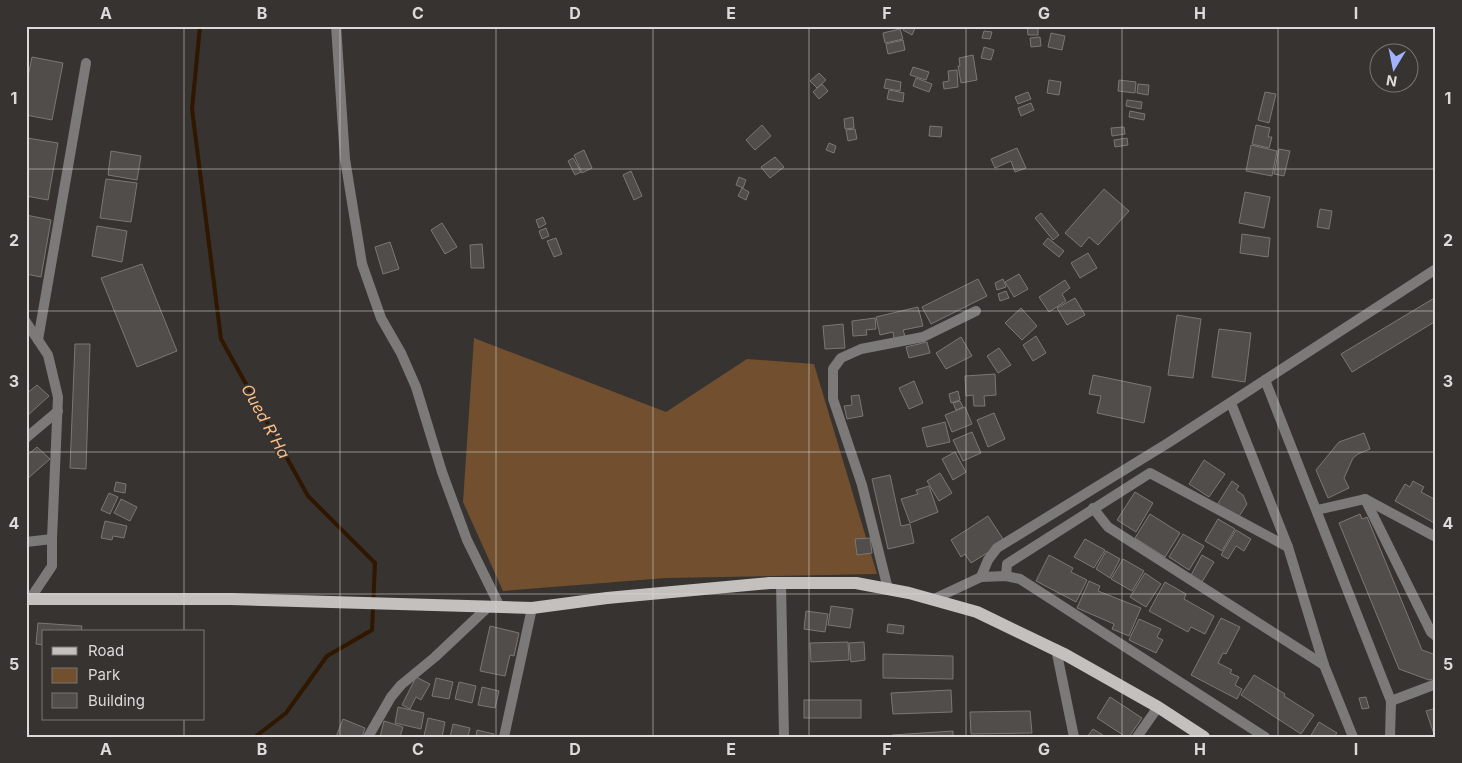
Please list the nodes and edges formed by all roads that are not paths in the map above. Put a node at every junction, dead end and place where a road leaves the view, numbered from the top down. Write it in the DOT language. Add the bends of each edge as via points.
graph roads {
  1 [pos="336,26"];
  2 [pos="86,63"];
  3 [pos="1436,270"];
  4 [pos="976,310"];
  5 [pos="26,322"];
  6 [pos="38,340"];
  7 [pos="1265,380"];
  8 [pos="1231,403"];
  9 [pos="58,411"];
  10 [pos="26,438"];
  11 [pos="1365,499"];
  12 [pos="1093,508"];
  13 [pos="1317,510"];
  14 [pos="1436,537"];
  15 [pos="52,539"];
  16 [pos="26,542"];
  17 [pos="1288,547"];
  18 [pos="988,560"];
  19 [pos="1006,576"];
  20 [pos="981,577"];
  21 [pos="781,583"];
  22 [pos="888,589"];
  23 [pos="28,599"];
  24 [pos="932,600"];
  25 [pos="494,607"];
  26 [pos="532,608"];
  27 [pos="1436,636"];
  28 [pos="1056,650"];
  29 [pos="1324,665"];
  30 [pos="1436,684"];
  31 [pos="1391,701"];
  32 [pos="1158,707"];
  33 [pos="1202,736"];
  34 [pos="368,737"];
  35 [pos="504,737"];
  36 [pos="784,737"];
  37 [pos="1074,737"];
  38 [pos="1137,737"];
  39 [pos="1266,737"];
  40 [pos="1352,737"];
  41 [pos="1390,737"];
  1 -- 25 [label="street" via="345,159 362,264 381,318 416,387 442,472"];
  2 -- 6 [label="street"];
  3 -- 7 [label="street"];
  4 -- 22 [label="street" via="923,336 861,350 841,358 833,369 833,399 862,485"];
  5 -- 6 [label="street"];
  6 -- 9 [label="street" via="48,355"];
  7 -- 8 [label="street"];
  7 -- 13 [label="street"];
  8 -- 17 [label="street"];
  8 -- 18 [label="street" via="997,548"];
  9 -- 10 [label="street"];
  9 -- 15 [label="street"];
  11 -- 13 [label="street"];
  11 -- 14 [label="street"];
  11 -- 27 [label="street" via="1431,632"];
  12 -- 17 [label="street" via="1150,473"];
  12 -- 19 [label="street" via="1007,564"];
  12 -- 29 [label="street" via="1108,527"];
  13 -- 31 [label="street"];
  15 -- 16 [label="street"];
  15 -- 23 [label="street" via="52,566"];
  17 -- 29 [label="street"];
  18 -- 19 [label="street"];
  18 -- 20 [label="street"];
  19 -- 20 [label="street"];
  19 -- 39 [label="street" via="1020,579"];
  20 -- 24 [label="street"];
  21 -- 22 [label="main road" via="856,583"];
  21 -- 26 [label="main road"];
  21 -- 36 [label="street"];
  22 -- 24 [label="main road"];
  23 -- 25 [label="main road" via="230,599"];
  24 -- 28 [label="main road" via="977,612"];
  25 -- 26 [label="main road"];
  25 -- 34 [label="street" via="401,685"];
  26 -- 35 [label="street"];
  28 -- 32 [label="main road"];
  28 -- 37 [label="street"];
  29 -- 40 [label="street"];
  30 -- 31 [label="street"];
  31 -- 41 [label="street"];
  32 -- 33 [label="main road"];
  32 -- 38 [label="street"];
}
